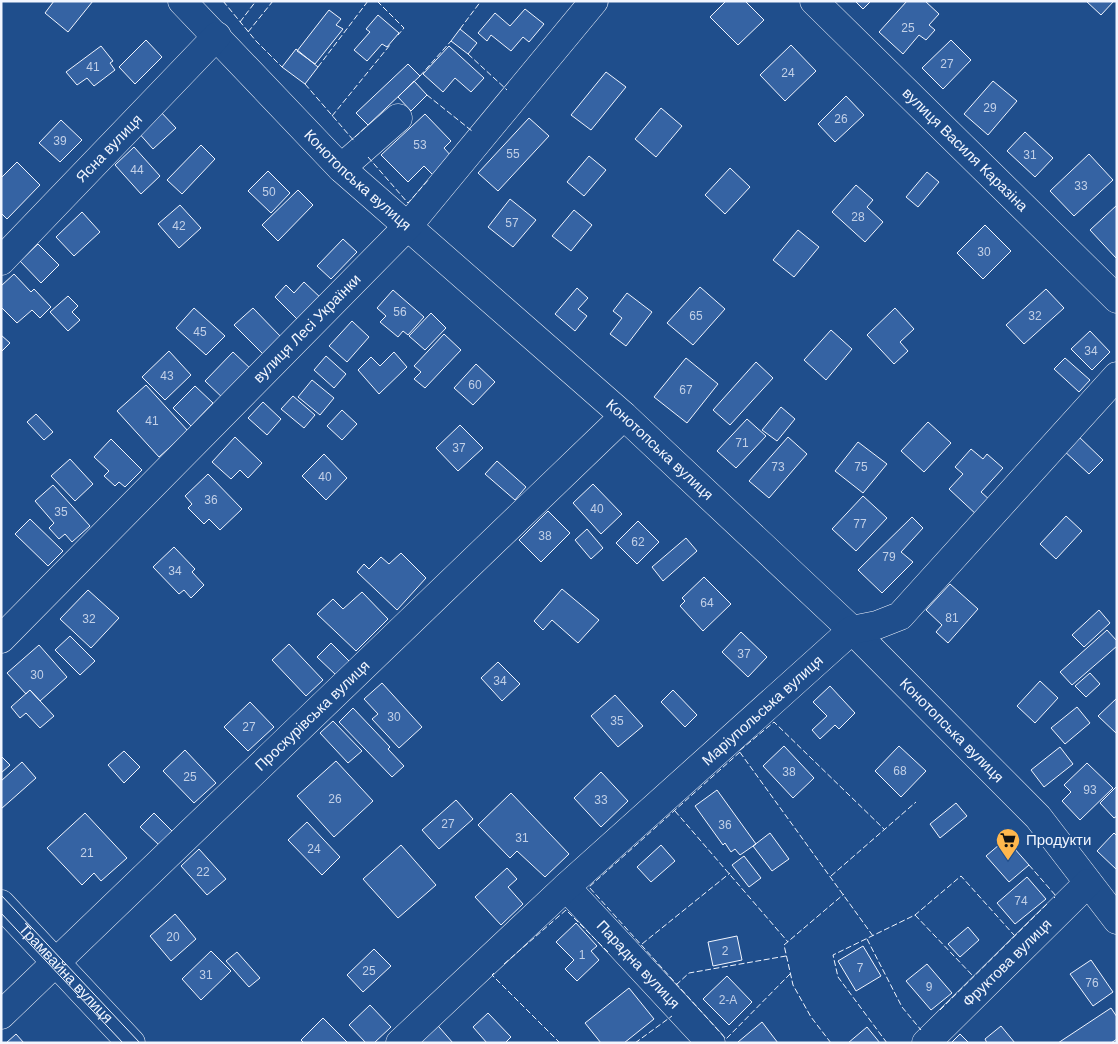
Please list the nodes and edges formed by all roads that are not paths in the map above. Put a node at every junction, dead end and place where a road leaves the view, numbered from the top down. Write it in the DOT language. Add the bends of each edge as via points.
graph roads {
  1 [pos="182,1"];
  2 [pos="594,1"];
  3 [pos="814,1"];
  4 [pos="217,36"];
  5 [pos="398,118"];
  6 [pos="341,168"];
  7 [pos="408,226"];
  8 [pos="1,260"];
  9 [pos="1117,299"];
  10 [pos="1117,376"];
  11 [pos="624,416"];
  12 [pos="852,630"];
  13 [pos="1,640"];
  14 [pos="1088,883"];
  15 [pos="566,887"];
  16 [pos="1,904"];
  17 [pos="1117,920"];
  18 [pos="55,962"];
  19 [pos="1,1015"];
  20 [pos="131,1043"];
  21 [pos="400,1043"];
  22 [pos="710,1043"];
  23 [pos="926,1043"];
  1 -- 4 [label="street, Конотопська вулиця"];
  2 -- 7 [label="street, вулиця Лесі Українки"];
  3 -- 9 [label="street, вулиця Василя Каразіна"];
  4 -- 6 [label="street, Конотопська вулиця"];
  4 -- 8 [label="street, Ясна вулиця"];
  5 -- 6 [label="street"];
  6 -- 7 [label="street, Конотопська вулиця"];
  7 -- 11 [label="street, Конотопська вулиця"];
  7 -- 13 [label="street, вулиця Лесі Українки"];
  10 -- 12 [label="street" via="900,616"];
  11 -- 12 [label="street, Конотопська вулиця"];
  11 -- 18 [label="street, Проскурівська вулиця"];
  12 -- 14 [label="street, Конотопська вулиця" via="1038,817"];
  12 -- 15 [label="street, Маріупольська вулиця"];
  14 -- 17 [label="street, Конотопська вулиця"];
  14 -- 23 [label="street, Фруктова вулиця"];
  15 -- 21 [label="street, Маріупольська вулиця"];
  15 -- 22 [label="street, Парадна вулиця"];
  16 -- 18 [label="street, Трамвайна вулиця"];
  18 -- 19 [label="street, Проскурівська вулиця"];
  18 -- 20 [label="street, Трамвайна вулиця"];
}
